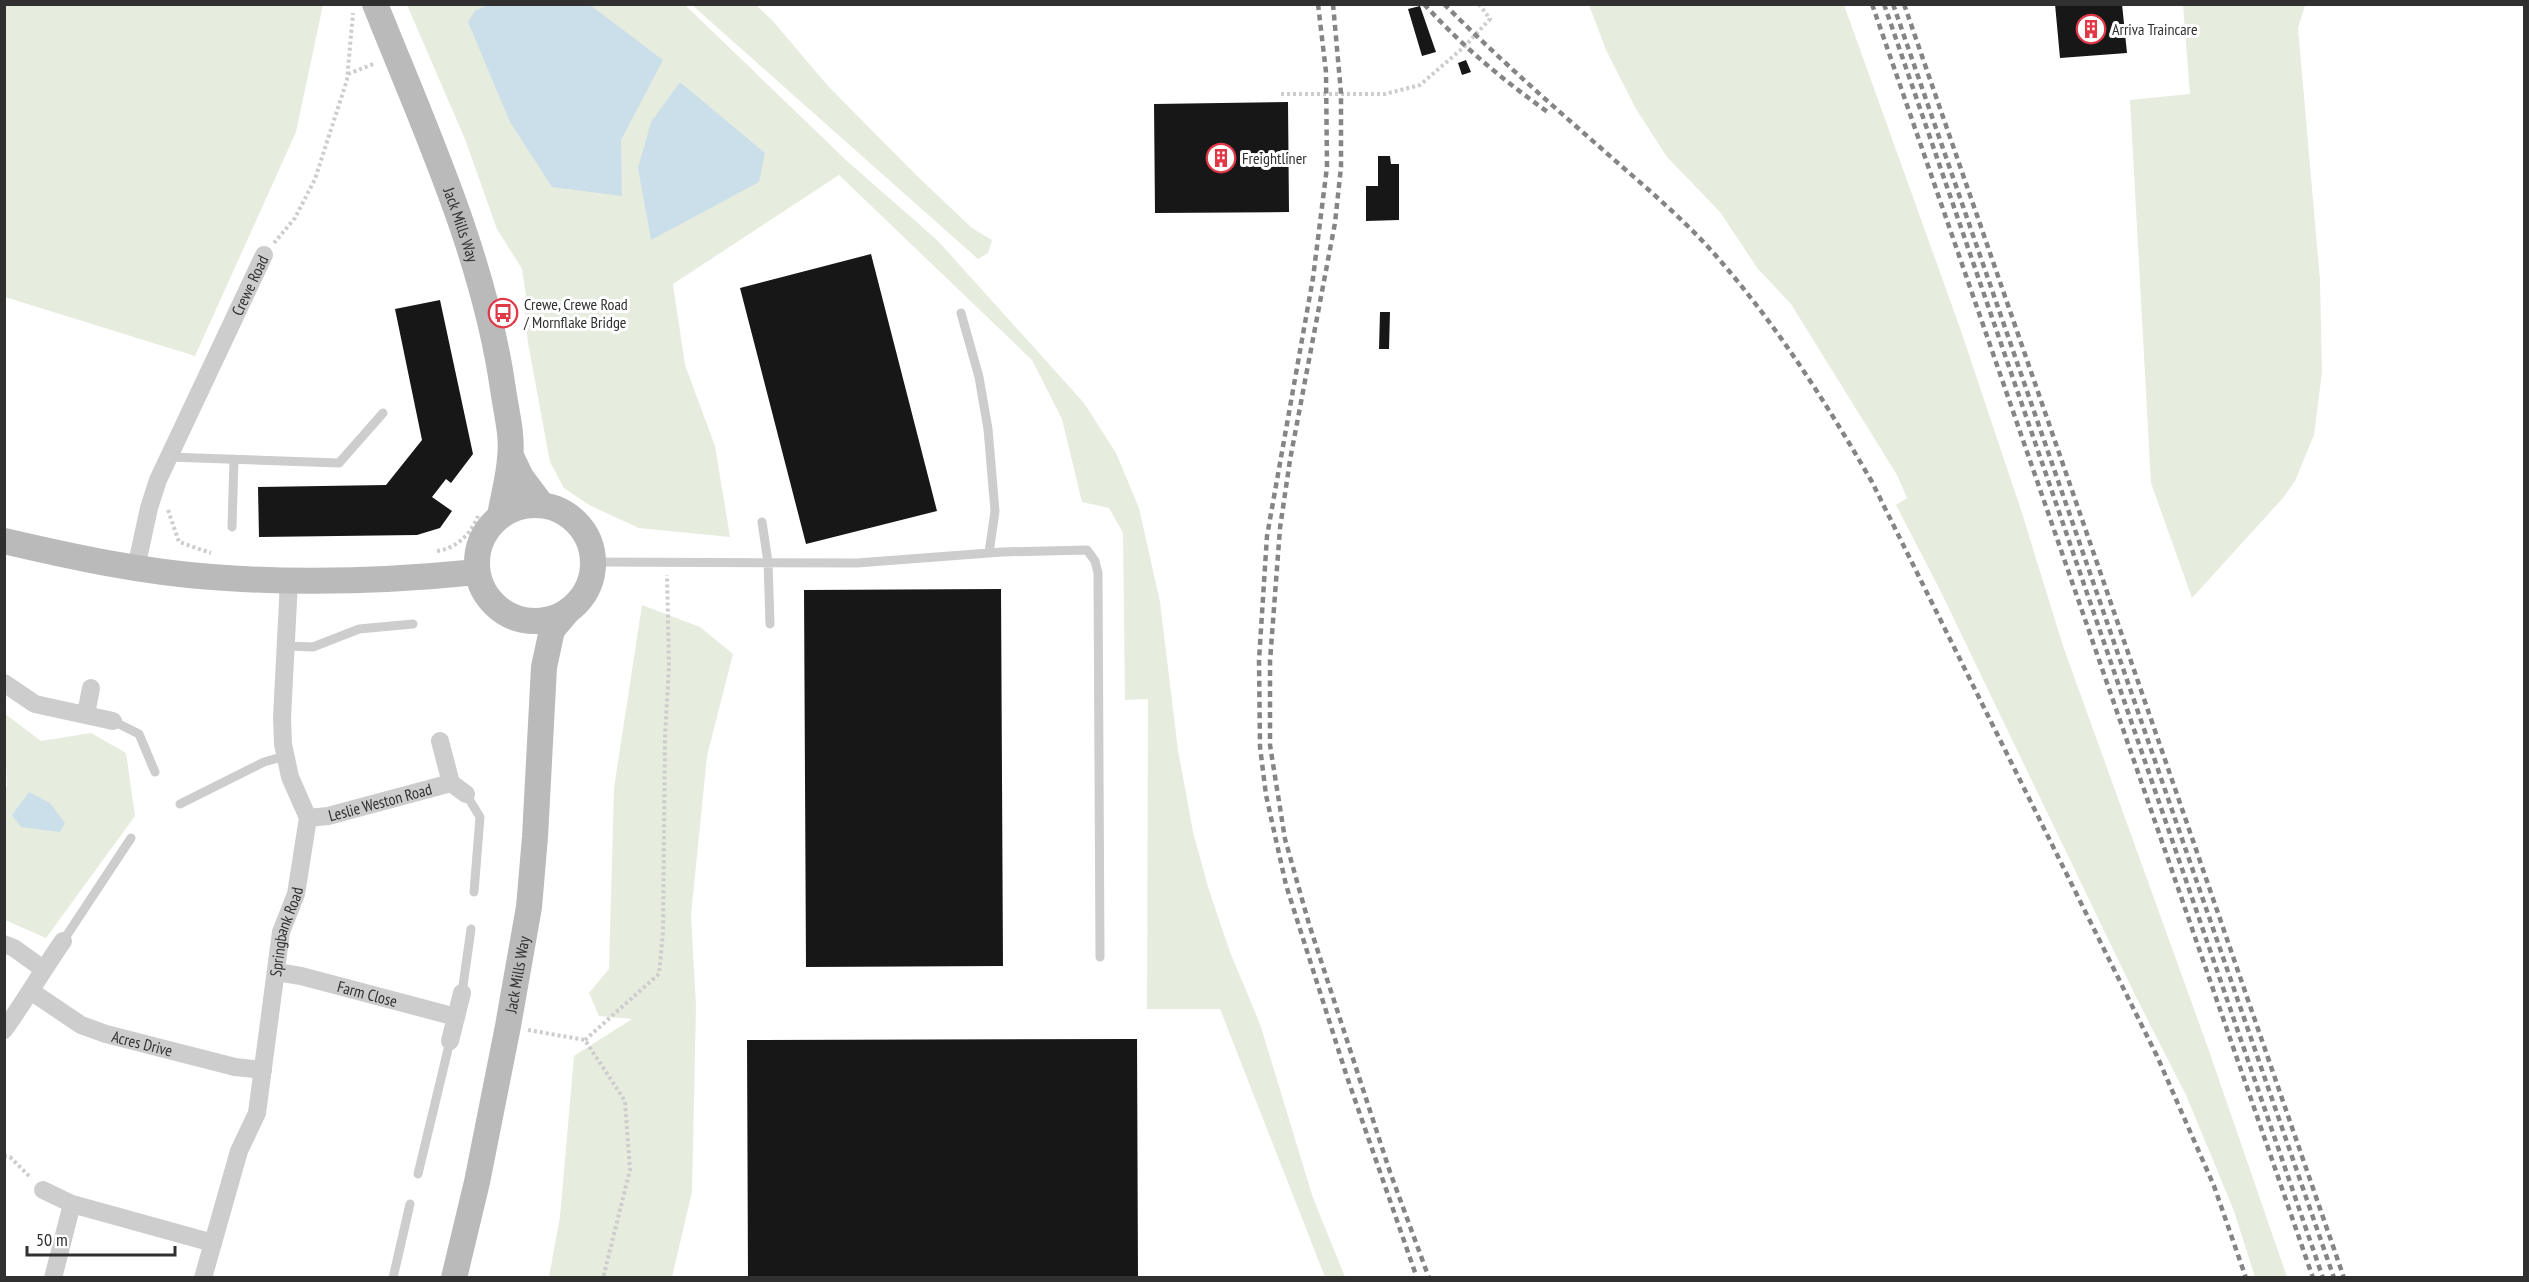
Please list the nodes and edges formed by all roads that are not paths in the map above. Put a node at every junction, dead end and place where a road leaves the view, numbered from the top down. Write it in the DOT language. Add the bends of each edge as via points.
graph roads {
  1 [pos="364,10"];
  2 [pos="264,255"];
  3 [pos="961,313"];
  4 [pos="384,413"];
  5 [pos="511,456"];
  6 [pos="168,458"];
  7 [pos="234,459"];
  8 [pos="542,505"];
  9 [pos="490,514"];
  10 [pos="762,522"];
  11 [pos="232,527"];
  12 [pos="4,542"];
  13 [pos="989,553"];
  14 [pos="593,562"];
  15 [pos="768,562"];
  16 [pos="136,568"];
  17 [pos="477,572"];
  18 [pos="289,581"];
  19 [pos="568,611"];
  20 [pos="526,620"];
  21 [pos="413,624"];
  22 [pos="770,624"];
  23 [pos="287,646"];
  24 [pos="544,667"];
  25 [pos="4,683"];
  26 [pos="91,688"];
  27 [pos="86,714"];
  28 [pos="113,721"];
  29 [pos="440,741"];
  30 [pos="285,756"];
  31 [pos="155,772"];
  32 [pos="450,783"];
  33 [pos="466,794"];
  34 [pos="180,804"];
  35 [pos="308,818"];
  36 [pos="132,838"];
  37 [pos="474,892"];
  38 [pos="471,929"];
  39 [pos="63,941"];
  40 [pos="4,944"];
  41 [pos="1100,957"];
  42 [pos="44,969"];
  43 [pos="277,972"];
  44 [pos="32,992"];
  45 [pos="462,993"];
  46 [pos="456,1017"];
  47 [pos="4,1030"];
  48 [pos="450,1041"];
  49 [pos="263,1070"];
  50 [pos="418,1174"];
  51 [pos="43,1190"];
  52 [pos="72,1204"];
  53 [pos="410,1204"];
  54 [pos="213,1243"];
  55 [pos="53,1278"];
  56 [pos="204,1278"];
  57 [pos="393,1278"];
  58 [pos="454,1278"];
  1 -- 5 [label="main road, Jack Mills Way" via="432,145 464,234 494,333"];
  2 -- 6 [label="street, Crewe Road"];
  3 -- 13 [label="lane" via="980,377 988,429 995,511"];
  4 -- 7 [label="lane" via="339,463"];
  5 -- 8 [label="main road, Jack Mills Way"];
  5 -- 9 [label="main road, Jack Mills Way"];
  6 -- 7 [label="lane"];
  6 -- 16 [label="street, Crewe Road" via="149,508"];
  7 -- 11 [label="lane"];
  8 -- 9 [label="main road"];
  8 -- 14 [label="main road" via="562,511 579,524 590,542"];
  9 -- 17 [label="main road" via="478,551"];
  10 -- 15 [label="lane"];
  12 -- 16 [label="main road"];
  13 -- 15 [label="lane" via="857,562"];
  13 -- 41 [label="lane" via="1087,550 1095,561"];
  14 -- 15 [label="lane"];
  14 -- 19 [label="main road" via="591,581 582,598"];
  15 -- 22 [label="lane"];
  16 -- 18 [label="main road"];
  17 -- 18 [label="main road" via="418,578"];
  17 -- 20 [label="main road" via="483,590 494,604 509,615"];
  18 -- 23 [label="street"];
  19 -- 20 [label="main road" via="548,620"];
  19 -- 24 [label="main road, Jack Mills Way" via="552,630"];
  20 -- 24 [label="main road, Jack Mills Way"];
  21 -- 23 [label="lane" via="359,629 312,647"];
  23 -- 30 [label="street" via="282,718"];
  24 -- 58 [label="main road, Jack Mills Way" via="530,895 508,1026"];
  25 -- 27 [label="street" via="35,704"];
  26 -- 27 [label="street"];
  27 -- 28 [label="street"];
  28 -- 31 [label="lane" via="139,734"];
  29 -- 32 [label="street, Leslie Weston Road"];
  30 -- 34 [label="lane" via="264,762"];
  30 -- 35 [label="street"];
  32 -- 33 [label="street, Leslie Weston Road"];
  32 -- 35 [label="street, Leslie Weston Road"];
  33 -- 37 [label="lane" via="480,817"];
  35 -- 43 [label="street, Springbank Road" via="296,894 281,932"];
  36 -- 39 [label="lane"];
  38 -- 45 [label="lane"];
  39 -- 42 [label="street"];
  40 -- 42 [label="street"];
  42 -- 44 [label="street"];
  43 -- 46 [label="street, Farm Close"];
  43 -- 49 [label="street, Springbank Road"];
  44 -- 47 [label="street"];
  44 -- 49 [label="street, Acres Drive" via="81,1025 106,1034 235,1067"];
  45 -- 46 [label="street"];
  46 -- 48 [label="street"];
  48 -- 50 [label="lane"];
  49 -- 54 [label="street, Springbank Road" via="257,1113 238,1151"];
  51 -- 52 [label="street"];
  52 -- 54 [label="street"];
  52 -- 55 [label="street"];
  53 -- 57 [label="lane"];
  54 -- 56 [label="street, Springbank Road"];
}
